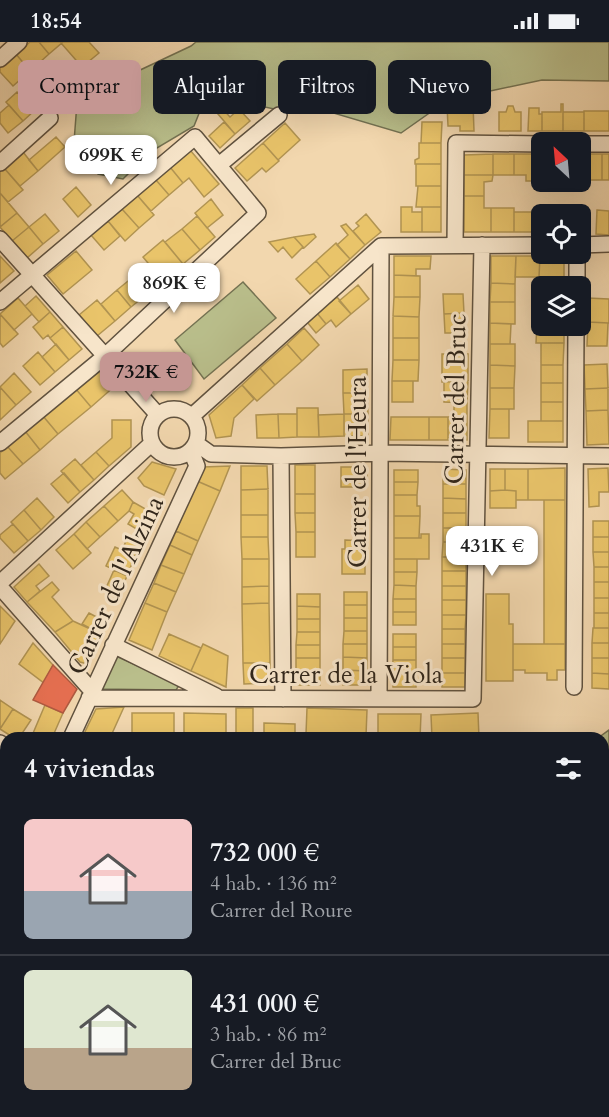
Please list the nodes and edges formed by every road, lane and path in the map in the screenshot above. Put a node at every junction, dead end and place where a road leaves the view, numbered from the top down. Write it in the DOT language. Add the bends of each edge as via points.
graph roads {
  1 [pos="19,42"];
  2 [pos="0,59"];
  3 [pos="279,115"];
  4 [pos="50,118"];
  5 [pos="531,144"];
  6 [pos="591,144"];
  7 [pos="609,144"];
  8 [pos="0,164"];
  9 [pos="219,165"];
  10 [pos="0,239"];
  11 [pos="609,244"];
  12 [pos="454,245"];
  13 [pos="482,245"];
  14 [pos="531,245"];
  15 [pos="591,245"];
  16 [pos="381,246"];
  17 [pos="32,275"];
  18 [pos="0,302"];
  19 [pos="576,336"];
  20 [pos="104,357"];
  21 [pos="158,415"];
  22 [pos="192,416"];
  23 [pos="0,444"];
  24 [pos="152,444"];
  25 [pos="194,448"];
  26 [pos="381,453"];
  27 [pos="478,455"];
  28 [pos="576,455"];
  29 [pos="281,456"];
  30 [pos="609,456"];
  31 [pos="0,585"];
  32 [pos="113,645"];
  33 [pos="574,687"];
  34 [pos="90,695"];
  35 [pos="218,698"];
  36 [pos="283,699"];
  37 [pos="379,699"];
  38 [pos="473,699"];
  39 [pos="74,732"];
  1 -- 2 [label="street"];
  3 -- 9 [label="street"];
  4 -- 8 [label="street"];
  5 -- 12 [label="street" via="456,143"];
  6 -- 7 [label="street"];
  9 -- 17 [label="street" via="195,137"];
  9 -- 20 [label="street" via="258,213"];
  10 -- 17 [label="street"];
  11 -- 15 [label="street"];
  12 -- 13 [label="street"];
  12 -- 16 [label="street"];
  13 -- 14 [label="street"];
  13 -- 27 [label="street, Carrer del Bruc"];
  16 -- 22 [label="street"];
  16 -- 26 [label="street, Carrer de l'Heura"];
  17 -- 18 [label="street"];
  17 -- 20 [label="street"];
  19 -- 28 [label="street"];
  20 -- 21 [label="street"];
  20 -- 23 [label="street"];
  21 -- 22 [label="street" via="169,409"];
  21 -- 24 [label="street" via="151,423"];
  22 -- 25 [label="street" via="199,429"];
  24 -- 25 [label="street" via="169,458 181,457"];
  24 -- 31 [label="street"];
  25 -- 29 [label="street" via="211,454"];
  25 -- 32 [label="street, Carrer de l'Alzina" via="197,466"];
  26 -- 27 [label="street"];
  26 -- 29 [label="street"];
  26 -- 37 [label="street, Carrer de l'Heura"];
  27 -- 28 [label="street"];
  27 -- 38 [label="street, Carrer del Bruc"];
  28 -- 30 [label="street"];
  28 -- 33 [label="street"];
  29 -- 36 [label="street"];
  31 -- 34 [label="street"];
  32 -- 34 [label="street, Carrer de l'Alzina"];
  32 -- 35 [label="street, Carrer de la Viola"];
  34 -- 35 [label="street, Carrer de la Viola"];
  34 -- 39 [label="street, Carrer de l'Alzina"];
  35 -- 36 [label="street, Carrer de la Viola"];
  36 -- 37 [label="street, Carrer de la Viola"];
  37 -- 38 [label="street, Carrer de la Viola"];
}
